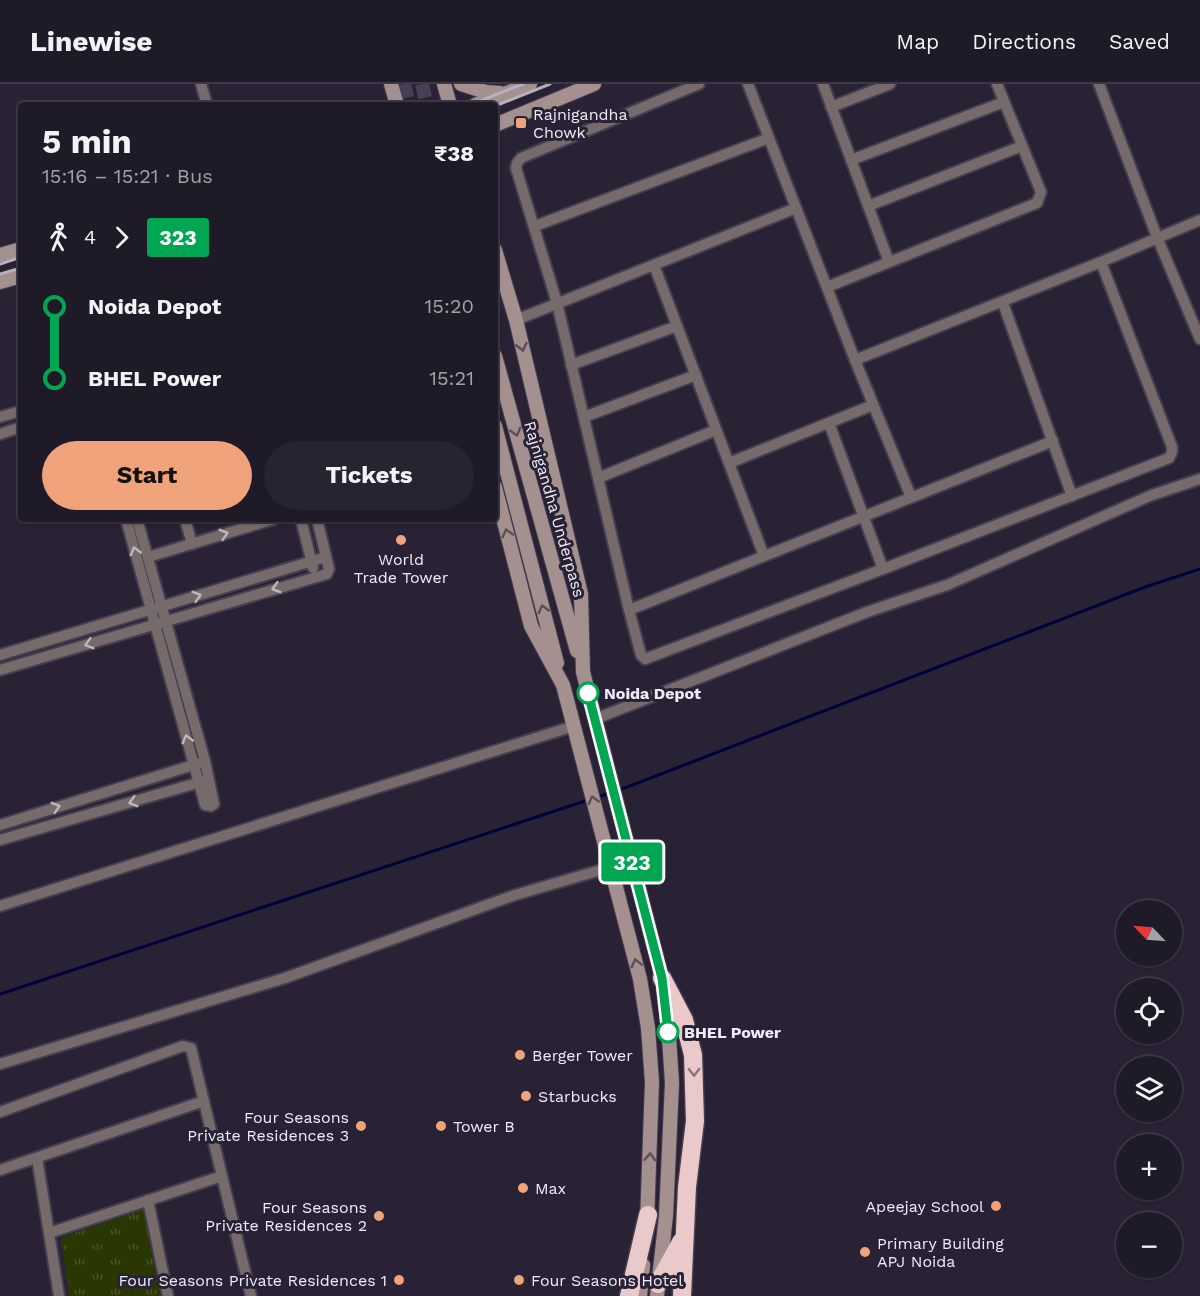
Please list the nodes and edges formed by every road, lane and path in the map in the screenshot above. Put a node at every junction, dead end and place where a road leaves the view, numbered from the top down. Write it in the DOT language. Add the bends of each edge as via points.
graph roads {
  1 [pos="201,84"];
  2 [pos="391,84"];
  3 [pos="444,84"];
  4 [pos="530,84"];
  5 [pos="594,84"];
  6 [pos="699,84"];
  7 [pos="748,84"];
  8 [pos="823,84"];
  9 [pos="890,84"];
  10 [pos="997,84"];
  11 [pos="1099,84"];
  12 [pos="470,85"];
  13 [pos="507,93"];
  14 [pos="206,102"];
  15 [pos="396,102"];
  16 [pos="449,102"];
  17 [pos="483,102"];
  18 [pos="1004,102"];
  19 [pos="831,108"];
  20 [pos="498,124"];
  21 [pos="768,138"];
  22 [pos="1022,146"];
  23 [pos="851,160"];
  24 [pos="868,206"];
  25 [pos="796,208"];
  26 [pos="1200,220"];
  27 [pos="535,226"];
  28 [pos="1157,237"];
  29 [pos="18,250"];
  30 [pos="0,255"];
  31 [pos="498,260"];
  32 [pos="889,262"];
  33 [pos="1101,262"];
  34 [pos="654,265"];
  35 [pos="18,277"];
  36 [pos="0,282"];
  37 [pos="827,287"];
  38 [pos="557,303"];
  39 [pos="1003,303"];
  40 [pos="516,320"];
  41 [pos="677,326"];
  42 [pos="1200,339"];
  43 [pos="855,360"];
  44 [pos="572,365"];
  45 [pos="498,367"];
  46 [pos="696,375"];
  47 [pos="873,405"];
  48 [pos="18,412"];
  49 [pos="0,417"];
  50 [pos="584,417"];
  51 [pos="829,423"];
  52 [pos="18,428"];
  53 [pos="716,430"];
  54 [pos="0,434"];
  55 [pos="498,437"];
  56 [pos="1053,441"];
  57 [pos="729,463"];
  58 [pos="598,478"];
  59 [pos="1200,479"];
  60 [pos="1072,496"];
  61 [pos="911,497"];
  62 [pos="498,499"];
  63 [pos="864,516"];
  64 [pos="127,522"];
  65 [pos="138,522"];
  66 [pos="186,522"];
  67 [pos="264,522"];
  68 [pos="302,522"];
  69 [pos="318,522"];
  70 [pos="192,544"];
  71 [pos="764,556"];
  72 [pos="148,557"];
  73 [pos="326,557"];
  74 [pos="312,562"];
  75 [pos="883,569"];
  76 [pos="315,577"];
  77 [pos="156,608"];
  78 [pos="629,610"];
  79 [pos="160,622"];
  80 [pos="0,655"];
  81 [pos="0,670"];
  82 [pos="583,672"];
  83 [pos="563,686"];
  84 [pos="597,725"];
  85 [pos="575,732"];
  86 [pos="205,761"];
  87 [pos="194,765"];
  88 [pos="204,781"];
  89 [pos="0,825"];
  90 [pos="0,840"];
  91 [pos="609,862"];
  92 [pos="0,906"];
  93 [pos="662,978"];
  94 [pos="0,1064"];
  95 [pos="204,1101"];
  96 [pos="0,1112"];
  97 [pos="37,1158"];
  98 [pos="0,1170"];
  99 [pos="222,1176"];
  100 [pos="148,1200"];
  101 [pos="648,1215"];
  102 [pos="49,1233"];
  103 [pos="683,1237"];
  104 [pos="657,1290"];
  105 [pos="59,1296"];
  106 [pos="168,1296"];
  107 [pos="251,1296"];
  108 [pos="629,1296"];
  109 [pos="640,1296"];
  110 [pos="682,1296"];
  1 -- 14 [label="street"];
  2 -- 15 [label="main road"];
  3 -- 16 [label="main road"];
  4 -- 13 [label="main road"];
  5 -- 20 [label="main road"];
  6 -- 27 [label="street" via="521,158 516,168"];
  7 -- 21 [label="street"];
  8 -- 19 [label="street"];
  9 -- 19 [label="street"];
  10 -- 18 [label="street"];
  11 -- 28 [label="street"];
  12 -- 13 [label="main road" via="486,92"];
  13 -- 17 [label="main road"];
  18 -- 22 [label="street"];
  18 -- 23 [label="street"];
  19 -- 23 [label="street"];
  21 -- 25 [label="street"];
  21 -- 27 [label="street"];
  22 -- 24 [label="street"];
  22 -- 32 [label="street" via="1041,192 1037,203"];
  23 -- 24 [label="street"];
  24 -- 32 [label="street"];
  25 -- 34 [label="street"];
  25 -- 37 [label="street"];
  26 -- 28 [label="street"];
  27 -- 38 [label="street"];
  28 -- 33 [label="street"];
  28 -- 42 [label="street"];
  29 -- 30 [label="main road"];
  31 -- 40 [label="main road"];
  32 -- 37 [label="street"];
  33 -- 39 [label="street"];
  33 -- 60 [label="street" via="1172,452 1169,458"];
  34 -- 38 [label="street"];
  34 -- 41 [label="street"];
  35 -- 36 [label="main road"];
  37 -- 43 [label="street"];
  38 -- 40 [label="street"];
  38 -- 44 [label="street"];
  39 -- 43 [label="street"];
  39 -- 56 [label="street"];
  40 -- 82 [label="main road, one-way" via="580,594"];
  41 -- 44 [label="street"];
  41 -- 46 [label="street"];
  43 -- 47 [label="street"];
  44 -- 50 [label="street"];
  45 -- 82 [label="main road, Rajnigandha Underpass, one-way"];
  46 -- 50 [label="street"];
  46 -- 53 [label="street"];
  47 -- 51 [label="street"];
  47 -- 61 [label="street"];
  48 -- 49 [label="street"];
  50 -- 58 [label="street"];
  51 -- 57 [label="street"];
  51 -- 63 [label="street"];
  52 -- 54 [label="street"];
  53 -- 57 [label="street"];
  53 -- 58 [label="street"];
  83 -- 55 [label="main road, one-way"];
  56 -- 60 [label="street"];
  56 -- 61 [label="street"];
  57 -- 71 [label="street"];
  58 -- 78 [label="street"];
  59 -- 84 [label="street" via="1142,499 947,585 867,612"];
  60 -- 75 [label="street"];
  61 -- 63 [label="street"];
  83 -- 62 [label="main road, one-way" via="531,626"];
  63 -- 71 [label="street"];
  63 -- 75 [label="street"];
  77 -- 64 [label="street, one-way"];
  65 -- 72 [label="street"];
  66 -- 70 [label="street"];
  70 -- 67 [label="street, one-way"];
  68 -- 74 [label="street"];
  69 -- 73 [label="street"];
  70 -- 72 [label="street"];
  71 -- 78 [label="street"];
  72 -- 77 [label="street"];
  73 -- 74 [label="street"];
  73 -- 76 [label="street" via="328,572"];
  74 -- 76 [label="street"];
  77 -- 74 [label="street, one-way"];
  75 -- 78 [label="street" via="648,659 641,655"];
  76 -- 79 [label="street, one-way"];
  77 -- 79 [label="street"];
  77 -- 80 [label="street"];
  79 -- 81 [label="street, one-way"];
  79 -- 86 [label="street"];
  87 -- 79 [label="street, one-way"];
  82 -- 84 [label="main road"];
  83 -- 85 [label="main road"];
  84 -- 93 [label="main road"];
  91 -- 85 [label="main road, one-way"];
  85 -- 92 [label="street"];
  86 -- 87 [label="street"];
  86 -- 88 [label="street"];
  87 -- 88 [label="street"];
  89 -- 87 [label="street, one-way"];
  88 -- 90 [label="street, one-way"];
  91 -- 94 [label="street" via="285,978"];
  101 -- 91 [label="main road, one-way" via="652,1082 648,1028 640,979"];
  93 -- 103 [label="highway, one-way" via="684,1020 693,1055 695,1121"];
  93 -- 104 [label="main road" via="672,1083 666,1216"];
  95 -- 96 [label="street" via="193,1050 183,1046"];
  95 -- 97 [label="street"];
  95 -- 99 [label="street"];
  97 -- 98 [label="street"];
  97 -- 102 [label="street"];
  99 -- 100 [label="street"];
  99 -- 107 [label="street"];
  100 -- 102 [label="street"];
  100 -- 106 [label="street"];
  101 -- 108 [label="highway"];
  101 -- 109 [label="main road"];
  102 -- 105 [label="street"];
  103 -- 104 [label="highway"];
  103 -- 110 [label="highway"];
}
